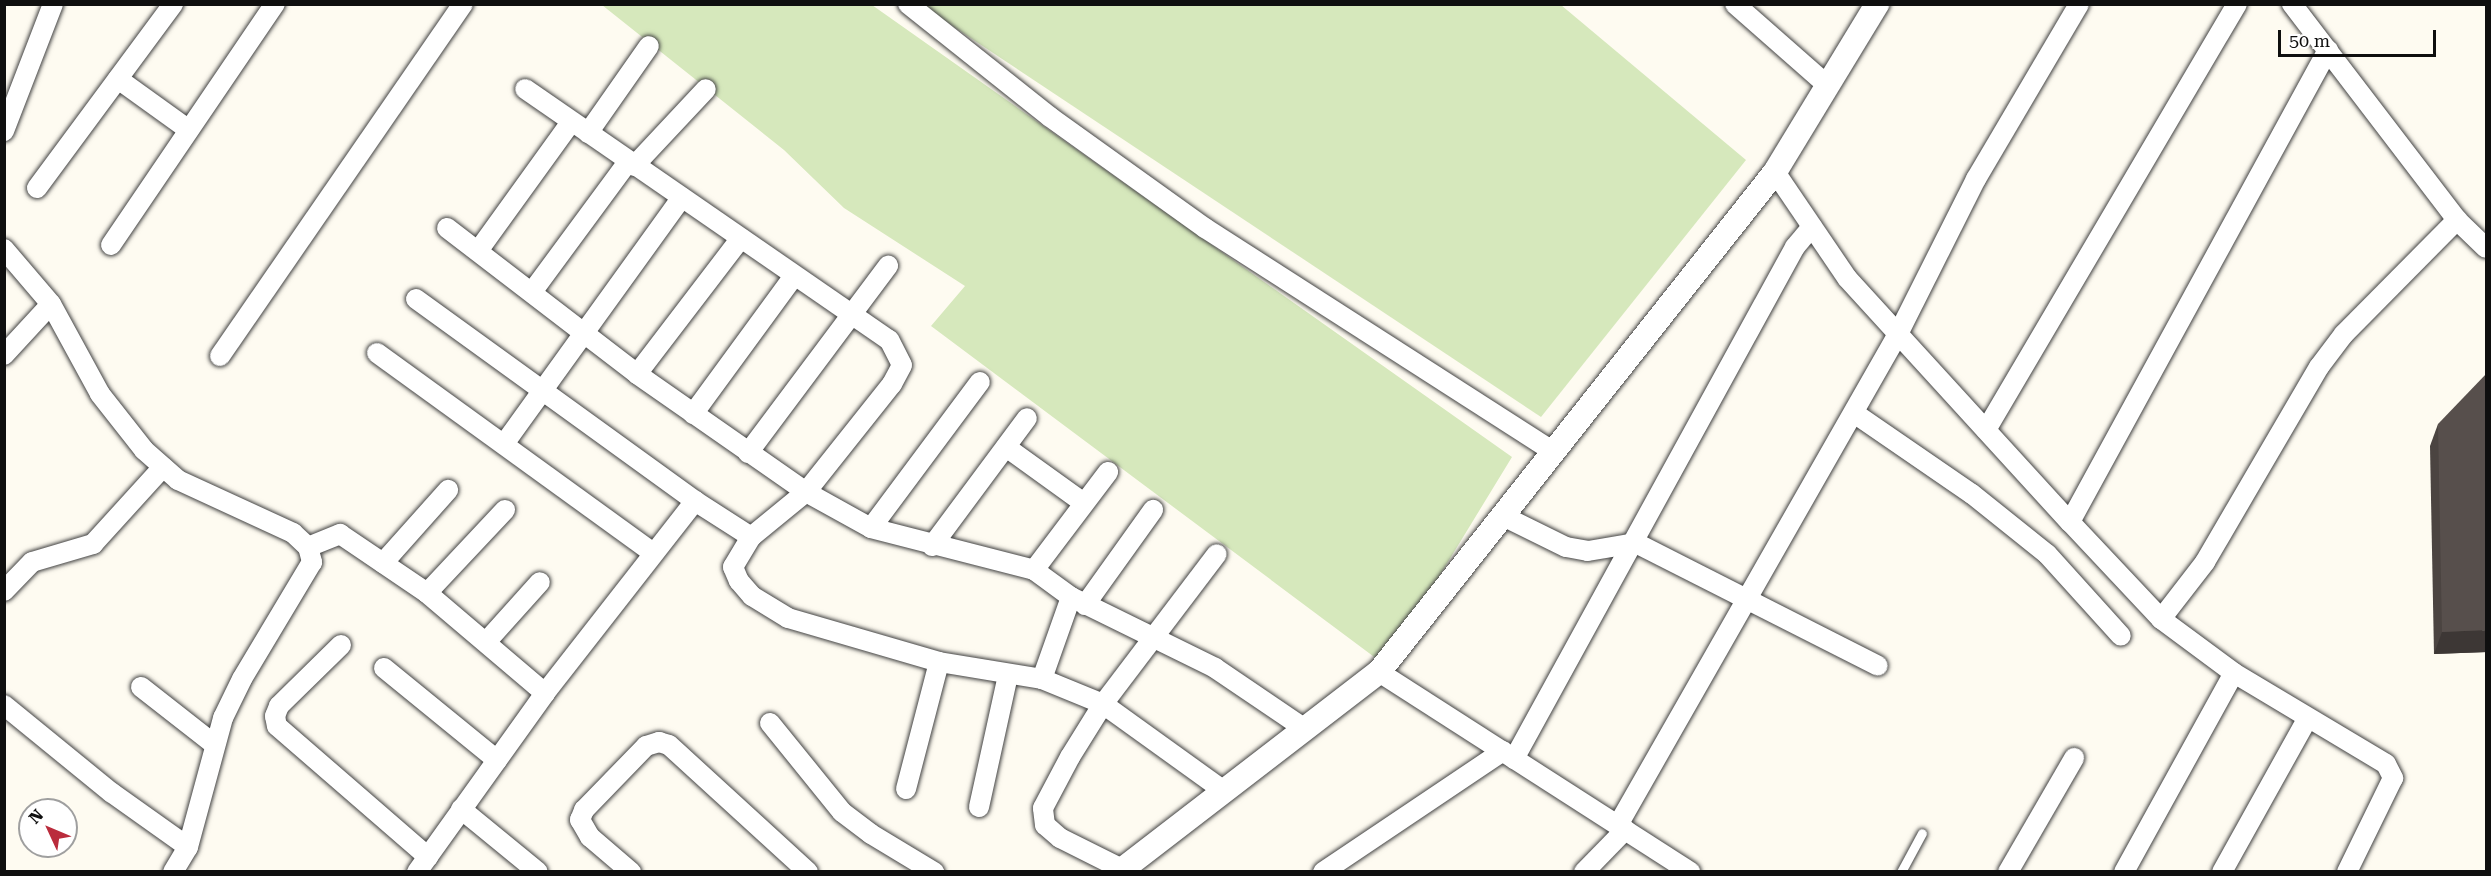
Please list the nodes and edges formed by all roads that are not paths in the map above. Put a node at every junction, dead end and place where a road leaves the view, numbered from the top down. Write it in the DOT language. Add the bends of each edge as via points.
graph roads {
  1 [pos="53,4"];
  2 [pos="173,4"];
  3 [pos="274,4"];
  4 [pos="463,4"];
  5 [pos="908,4"];
  6 [pos="1736,4"];
  7 [pos="1877,4"];
  8 [pos="2079,4"];
  9 [pos="2238,4"];
  10 [pos="2292,4"];
  11 [pos="649,46"];
  12 [pos="2328,50"];
  13 [pos="118,79"];
  14 [pos="1828,86"];
  15 [pos="706,88"];
  16 [pos="525,89"];
  17 [pos="571,122"];
  18 [pos="189,130"];
  19 [pos="4,131"];
  20 [pos="588,133"];
  21 [pos="631,164"];
  22 [pos="1775,172"];
  23 [pos="37,188"];
  24 [pos="682,197"];
  25 [pos="2457,220"];
  26 [pos="1812,227"];
  27 [pos="447,228"];
  28 [pos="741,238"];
  29 [pos="111,245"];
  30 [pos="4,249"];
  31 [pos="2487,249"];
  32 [pos="478,251"];
  33 [pos="888,266"];
  34 [pos="794,276"];
  35 [pos="532,292"];
  36 [pos="416,299"];
  37 [pos="51,304"];
  38 [pos="851,316"];
  39 [pos="585,333"];
  40 [pos="1898,334"];
  41 [pos="377,353"];
  42 [pos="4,355"];
  43 [pos="220,356"];
  44 [pos="637,374"];
  45 [pos="980,382"];
  46 [pos="543,390"];
  47 [pos="1854,412"];
  48 [pos="693,414"];
  49 [pos="1027,418"];
  50 [pos="1986,430"];
  51 [pos="504,444"];
  52 [pos="1006,447"];
  53 [pos="1554,452"];
  54 [pos="748,453"];
  55 [pos="163,467"];
  56 [pos="1108,472"];
  57 [pos="448,490"];
  58 [pos="806,492"];
  59 [pos="695,501"];
  60 [pos="1084,503"];
  61 [pos="505,510"];
  62 [pos="1152,510"];
  63 [pos="1503,516"];
  64 [pos="2070,522"];
  65 [pos="871,528"];
  66 [pos="751,537"];
  67 [pos="1636,543"];
  68 [pos="932,546"];
  69 [pos="308,547"];
  70 [pos="653,554"];
  71 [pos="1217,554"];
  72 [pos="383,563"];
  73 [pos="1034,570"];
  74 [pos="540,582"];
  75 [pos="4,591"];
  76 [pos="427,593"];
  77 [pos="1749,599"];
  78 [pos="1078,601"];
  79 [pos="2161,619"];
  80 [pos="1156,636"];
  81 [pos="2121,636"];
  82 [pos="487,641"];
  83 [pos="341,645"];
  84 [pos="939,662"];
  85 [pos="1878,666"];
  86 [pos="384,668"];
  87 [pos="1379,672"];
  88 [pos="2234,674"];
  89 [pos="1008,675"];
  90 [pos="1042,679"];
  91 [pos="141,687"];
  92 [pos="545,693"];
  93 [pos="1103,704"];
  94 [pos="4,705"];
  95 [pos="2307,719"];
  96 [pos="770,723"];
  97 [pos="1305,729"];
  98 [pos="214,744"];
  99 [pos="1509,755"];
  100 [pos="2074,758"];
  101 [pos="497,760"];
  102 [pos="906,789"];
  103 [pos="1224,791"];
  104 [pos="979,807"];
  105 [pos="461,809"];
  106 [pos="1622,827"];
  107 [pos="1922,833"];
  108 [pos="188,847"];
  109 [pos="423,867"];
  110 [pos="1120,870"];
  111 [pos="173,872"];
  112 [pos="538,872"];
  113 [pos="631,872"];
  114 [pos="808,872"];
  115 [pos="934,872"];
  116 [pos="1323,872"];
  117 [pos="1584,872"];
  118 [pos="1690,872"];
  119 [pos="1901,872"];
  120 [pos="2008,872"];
  121 [pos="2124,872"];
  122 [pos="2222,872"];
  123 [pos="2347,872"];
  1 -- 19 [label="street"];
  2 -- 13 [label="street"];
  3 -- 18 [label="street"];
  4 -- 43 [label="street"];
  5 -- 53 [label="street" via="1050,117 1205,228"];
  6 -- 14 [label="street"];
  7 -- 14 [label="street"];
  8 -- 40 [label="street" via="1976,179"];
  9 -- 50 [label="street"];
  10 -- 12 [label="street"];
  11 -- 20 [label="street"];
  12 -- 25 [label="street"];
  12 -- 64 [label="street"];
  13 -- 18 [label="street"];
  13 -- 23 [label="street"];
  14 -- 22 [label="street"];
  15 -- 21 [label="street"];
  16 -- 17 [label="street"];
  17 -- 20 [label="street"];
  17 -- 32 [label="street"];
  18 -- 29 [label="street"];
  20 -- 21 [label="street"];
  21 -- 24 [label="street"];
  21 -- 35 [label="street"];
  22 -- 26 [label="street"];
  22 -- 53 [label="street"];
  24 -- 28 [label="street"];
  24 -- 39 [label="street"];
  25 -- 31 [label="street"];
  25 -- 79 [label="street" via="2344,334 2319,367 2205,562"];
  26 -- 40 [label="street" via="1847,278"];
  26 -- 67 [label="street" via="1795,247"];
  27 -- 32 [label="street"];
  28 -- 34 [label="street"];
  28 -- 44 [label="street"];
  30 -- 37 [label="street"];
  32 -- 35 [label="street"];
  33 -- 38 [label="street"];
  34 -- 38 [label="street"];
  34 -- 48 [label="street"];
  35 -- 39 [label="street"];
  36 -- 46 [label="street"];
  37 -- 42 [label="street"];
  37 -- 55 [label="street" via="110,409"];
  38 -- 54 [label="street"];
  38 -- 58 [label="street" via="889,340 902,365 892,384"];
  39 -- 44 [label="street"];
  39 -- 46 [label="street"];
  40 -- 47 [label="street"];
  40 -- 50 [label="street"];
  41 -- 51 [label="street"];
  44 -- 48 [label="street"];
  45 -- 65 [label="street"];
  46 -- 51 [label="street"];
  46 -- 59 [label="street"];
  47 -- 77 [label="street"];
  47 -- 81 [label="street" via="1972,494 2047,554"];
  48 -- 54 [label="street"];
  49 -- 52 [label="street"];
  50 -- 64 [label="street"];
  51 -- 70 [label="street"];
  52 -- 60 [label="street"];
  52 -- 68 [label="street"];
  53 -- 63 [label="street"];
  54 -- 58 [label="street"];
  55 -- 69 [label="street" via="178,480 293,533"];
  55 -- 75 [label="street" via="93,544 32,562"];
  56 -- 60 [label="street"];
  57 -- 72 [label="street"];
  58 -- 65 [label="street"];
  58 -- 66 [label="street"];
  59 -- 66 [label="street"];
  59 -- 70 [label="street"];
  60 -- 73 [label="street"];
  61 -- 76 [label="street"];
  62 -- 78 [label="street"];
  63 -- 67 [label="street" via="1566,547 1588,551"];
  63 -- 87 [label="street"];
  64 -- 79 [label="street"];
  65 -- 68 [label="street"];
  66 -- 84 [label="street" via="733,567 752,596 788,618"];
  67 -- 77 [label="street"];
  67 -- 99 [label="street"];
  68 -- 73 [label="street"];
  69 -- 72 [label="street" via="340,534"];
  69 -- 98 [label="street" via="312,562 242,679"];
  70 -- 92 [label="street"];
  71 -- 80 [label="street"];
  72 -- 76 [label="street"];
  73 -- 78 [label="street"];
  74 -- 82 [label="street"];
  76 -- 82 [label="street"];
  77 -- 85 [label="street"];
  77 -- 106 [label="street"];
  78 -- 80 [label="street"];
  78 -- 90 [label="street"];
  79 -- 88 [label="street"];
  80 -- 93 [label="street"];
  80 -- 97 [label="street" via="1215,668"];
  82 -- 92 [label="street"];
  83 -- 109 [label="street" via="279,706 274,716 278,726"];
  84 -- 89 [label="street"];
  84 -- 102 [label="street"];
  86 -- 101 [label="street"];
  87 -- 97 [label="street"];
  87 -- 99 [label="street"];
  88 -- 95 [label="street"];
  88 -- 121 [label="street"];
  89 -- 90 [label="street"];
  89 -- 104 [label="street"];
  90 -- 93 [label="street"];
  91 -- 98 [label="street"];
  92 -- 101 [label="street"];
  93 -- 103 [label="street"];
  93 -- 110 [label="street" via="1043,808 1045,825 1060,838"];
  94 -- 108 [label="street" via="112,793"];
  95 -- 122 [label="street"];
  95 -- 123 [label="street" via="2385,764 2393,778"];
  96 -- 115 [label="street" via="842,812"];
  97 -- 103 [label="street"];
  98 -- 108 [label="street"];
  99 -- 106 [label="street"];
  99 -- 116 [label="street"];
  100 -- 120 [label="street"];
  101 -- 105 [label="street"];
  103 -- 110 [label="street"];
  105 -- 109 [label="street"];
  105 -- 112 [label="street"];
  106 -- 117 [label="street"];
  106 -- 118 [label="street"];
  107 -- 119 [label="lane"];
  108 -- 111 [label="street"];
  113 -- 114 [label="street" via="590,837 580,820 584,810 646,746 659,742 669,745"];
}
